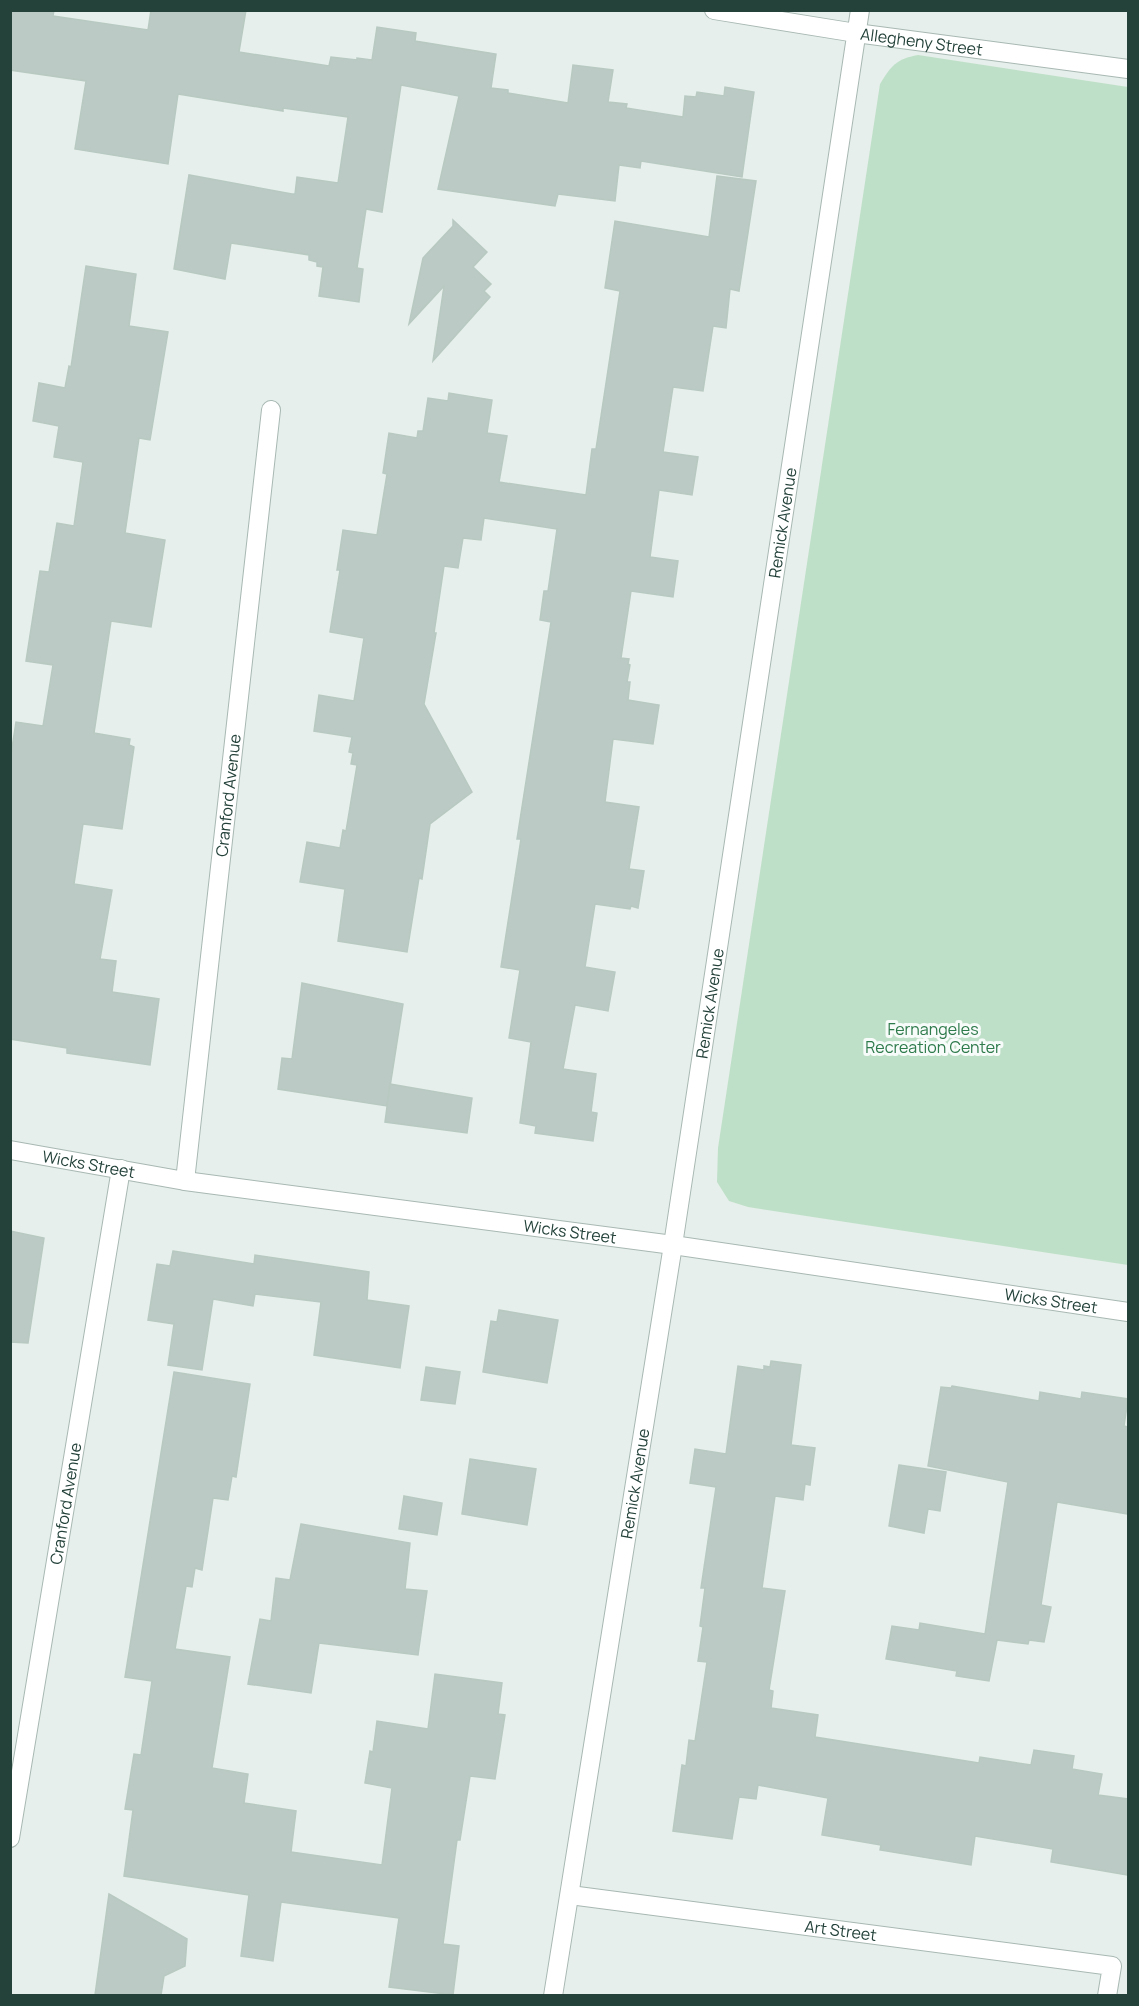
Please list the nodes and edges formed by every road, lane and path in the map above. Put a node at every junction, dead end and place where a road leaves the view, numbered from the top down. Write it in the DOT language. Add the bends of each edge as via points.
graph roads {
  1 [pos="714,10"];
  2 [pos="860,10"];
  3 [pos="856,33"];
  4 [pos="1128,69"];
  5 [pos="271,410"];
  6 [pos="10,1150"];
  7 [pos="121,1169"];
  8 [pos="185,1181"];
  9 [pos="673,1245"];
  10 [pos="1128,1312"];
  11 [pos="10,1838"];
  12 [pos="570,1895"];
  13 [pos="553,1995"];
  14 [pos="1107,1995"];
  1 -- 3 [label="street, Allegheny Street"];
  2 -- 3 [label="street, Remick Avenue"];
  3 -- 4 [label="street, Allegheny Street"];
  3 -- 9 [label="street, Remick Avenue"];
  5 -- 8 [label="street, Cranford Avenue"];
  6 -- 7 [label="street, Wicks Street"];
  7 -- 8 [label="street, Wicks Street"];
  7 -- 11 [label="street, Cranford Avenue"];
  8 -- 9 [label="street, Wicks Street"];
  9 -- 10 [label="street, Wicks Street"];
  9 -- 12 [label="street, Remick Avenue"];
  12 -- 13 [label="street, Remick Avenue"];
  12 -- 14 [label="street, Art Street" via="1112,1966"];
}
